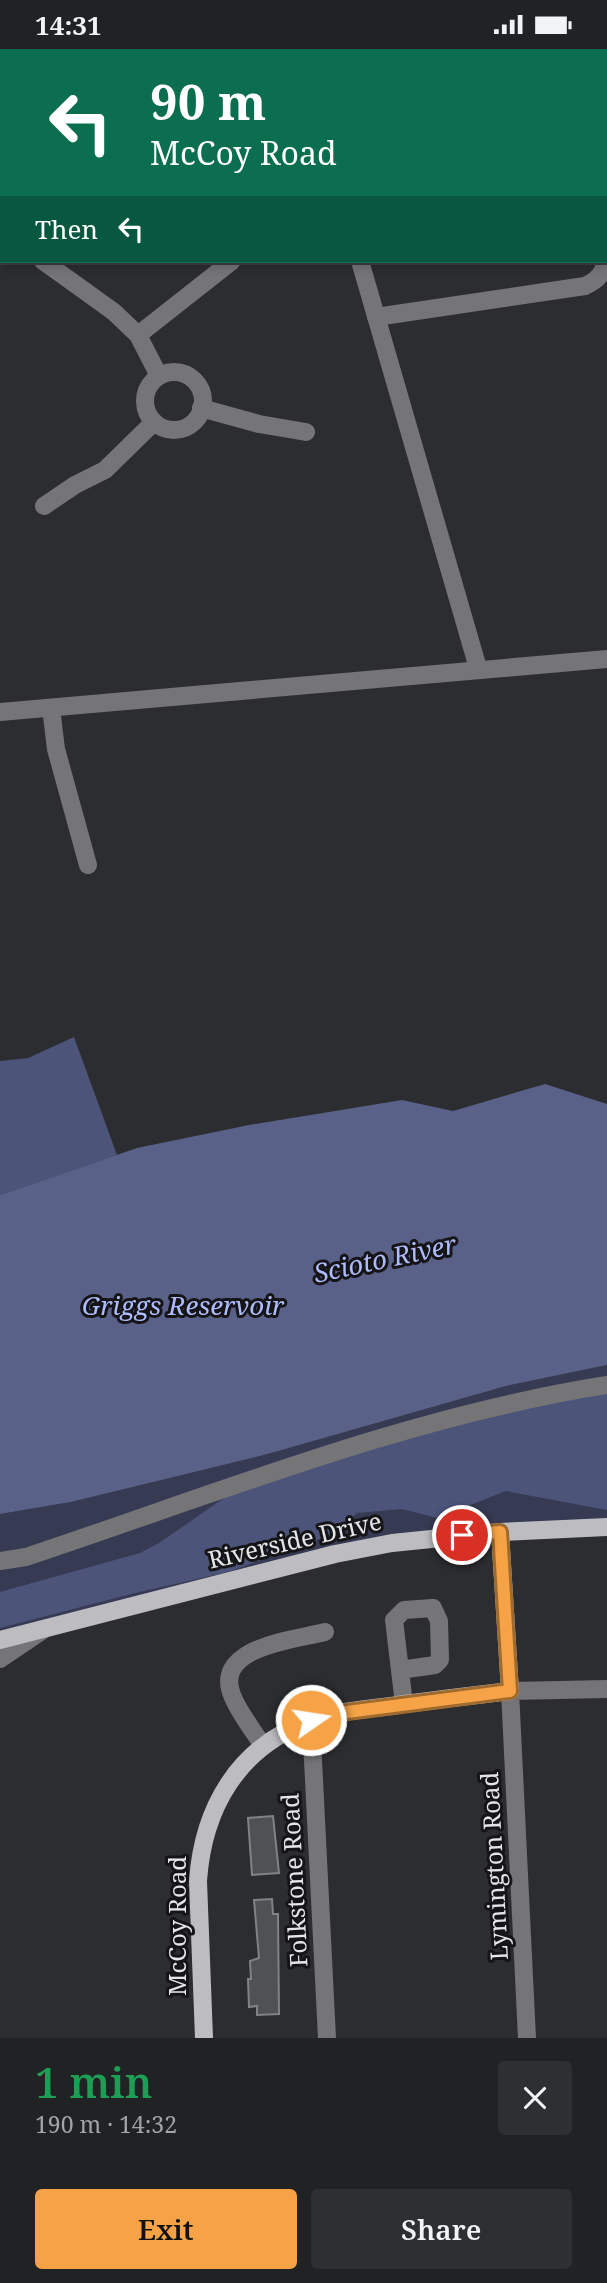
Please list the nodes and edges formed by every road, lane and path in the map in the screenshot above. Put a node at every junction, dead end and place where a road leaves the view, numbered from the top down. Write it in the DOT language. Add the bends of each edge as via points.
graph roads {
  1 [pos="46,263"];
  2 [pos="229,263"];
  3 [pos="360,263"];
  4 [pos="606,263"];
  5 [pos="376,317"];
  6 [pos="138,335"];
  7 [pos="159,376"];
  8 [pos="201,408"];
  9 [pos="154,422"];
  10 [pos="306,432"];
  11 [pos="44,506"];
  12 [pos="607,659"];
  13 [pos="478,668"];
  14 [pos="51,708"];
  15 [pos="0,712"];
  16 [pos="88,865"];
  17 [pos="607,1385"];
  18 [pos="607,1527"];
  19 [pos="500,1532"];
  20 [pos="0,1561"];
  21 [pos="45,1628"];
  22 [pos="325,1632"];
  23 [pos="0,1640"];
  24 [pos="0,1659"];
  25 [pos="400,1671"];
  26 [pos="607,1689"];
  27 [pos="510,1691"];
  28 [pos="404,1704"];
  29 [pos="311,1720"];
  30 [pos="263,1746"];
  31 [pos="204,2038"];
  32 [pos="327,2038"];
  33 [pos="527,2038"];
  1 -- 6 [label="street"];
  2 -- 6 [label="street"];
  3 -- 5 [label="street"];
  4 -- 5 [label="street" via="598,280 585,286"];
  5 -- 13 [label="street"];
  6 -- 7 [label="street"];
  7 -- 8 [label="street" via="175,372 191,378 201,391"];
  7 -- 9 [label="street" via="145,397"];
  8 -- 9 [label="street" via="186,427 169,429"];
  8 -- 10 [label="street"];
  9 -- 11 [label="street" via="105,470"];
  12 -- 13 [label="street"];
  13 -- 14 [label="street"];
  14 -- 15 [label="street"];
  14 -- 16 [label="street" via="55,749"];
  17 -- 20 [label="street" via="564,1391 389,1435 26,1557"];
  18 -- 19 [label="main road, Riverside Drive"];
  19 -- 21 [label="main road, Riverside Drive" via="335,1554"];
  19 -- 27 [label="main road"];
  21 -- 23 [label="main road, Riverside Drive"];
  21 -- 24 [label="street"];
  22 -- 30 [label="street" via="248,1653 232,1667 232,1695"];
  25 -- 28 [label="street"];
  26 -- 27 [label="street"];
  27 -- 28 [label="main road, McCoy Road"];
  27 -- 33 [label="street, Lymington Road"];
  28 -- 29 [label="main road, McCoy Road"];
  29 -- 30 [label="main road, McCoy Road"];
  29 -- 32 [label="street, Folkstone Road"];
  30 -- 31 [label="main road, McCoy Road" via="225,1789 203,1839 198,1881"];
}
